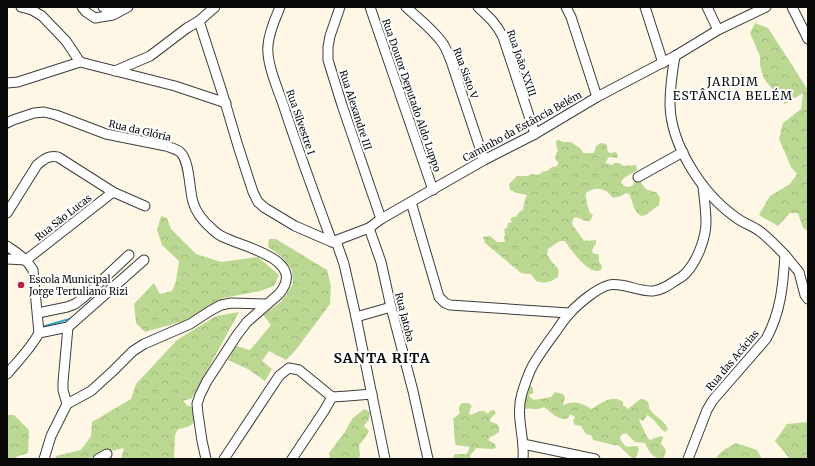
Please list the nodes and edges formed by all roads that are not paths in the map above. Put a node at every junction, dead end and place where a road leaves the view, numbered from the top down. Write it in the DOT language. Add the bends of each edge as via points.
graph roads {
  1 [pos="22,7"];
  2 [pos="82,7"];
  3 [pos="103,7"];
  4 [pos="215,7"];
  5 [pos="280,7"];
  6 [pos="340,7"];
  7 [pos="370,7"];
  8 [pos="406,7"];
  9 [pos="478,7"];
  10 [pos="566,7"];
  11 [pos="645,7"];
  12 [pos="707,7"];
  13 [pos="766,7"];
  14 [pos="792,7"];
  15 [pos="124,9"];
  16 [pos="199,21"];
  17 [pos="718,30"];
  18 [pos="808,39"];
  19 [pos="675,56"];
  20 [pos="80,62"];
  21 [pos="663,63"];
  22 [pos="115,71"];
  23 [pos="7,83"];
  24 [pos="597,97"];
  25 [pos="226,103"];
  26 [pos="7,123"];
  27 [pos="534,134"];
  28 [pos="683,152"];
  29 [pos="484,160"];
  30 [pos="638,177"];
  31 [pos="703,186"];
  32 [pos="433,190"];
  33 [pos="113,192"];
  34 [pos="411,202"];
  35 [pos="145,206"];
  36 [pos="7,213"];
  37 [pos="381,219"];
  38 [pos="369,228"];
  39 [pos="334,241"];
  40 [pos="7,246"];
  41 [pos="129,255"];
  42 [pos="785,255"];
  43 [pos="7,259"];
  44 [pos="26,260"];
  45 [pos="144,260"];
  46 [pos="808,299"];
  47 [pos="267,304"];
  48 [pos="391,307"];
  49 [pos="38,313"];
  50 [pos="569,313"];
  51 [pos="356,318"];
  52 [pos="68,327"];
  53 [pos="39,333"];
  54 [pos="7,374"];
  55 [pos="372,394"];
  56 [pos="332,396"];
  57 [pos="67,404"];
  58 [pos="523,444"];
  59 [pos="107,454"];
  60 [pos="44,459"];
  61 [pos="98,459"];
  62 [pos="206,459"];
  63 [pos="224,459"];
  64 [pos="292,459"];
  65 [pos="385,459"];
  66 [pos="428,459"];
  67 [pos="523,459"];
  68 [pos="595,459"];
  69 [pos="688,459"];
  1 -- 20 [label="street" via="42,16 66,41"];
  2 -- 15 [label="street" via="95,18 112,15"];
  3 -- 15 [label="street" via="112,11"];
  4 -- 16 [label="street"];
  5 -- 39 [label="street, Rua Silvestre I" via="271,32 268,56 295,141"];
  6 -- 37 [label="street, Rua Alexandre III" via="330,36 328,60"];
  7 -- 32 [label="street, Rua Doutor Deputado Aldo Luppo"];
  8 -- 29 [label="street, Rua Sisto V" via="442,41"];
  9 -- 27 [label="street, Rua João XXIII" via="491,18 503,37"];
  10 -- 24 [label="street"];
  11 -- 21 [label="street"];
  12 -- 17 [label="street"];
  13 -- 17 [label="street, Caminho da Estância Belém"];
  14 -- 18 [label="street"];
  16 -- 22 [label="street" via="150,56"];
  16 -- 25 [label="street"];
  17 -- 19 [label="street, Caminho da Estância Belém"];
  19 -- 21 [label="street, Caminho da Estância Belém"];
  19 -- 28 [label="street" via="670,84 670,106 674,132"];
  20 -- 22 [label="street"];
  20 -- 23 [label="street" via="18,82"];
  21 -- 24 [label="street, Caminho da Estância Belém"];
  22 -- 25 [label="street" via="175,86"];
  24 -- 27 [label="street, Caminho da Estância Belém"];
  25 -- 39 [label="street" via="258,202 295,226"];
  26 -- 47 [label="street, Rua da Glória" via="44,112 106,134 166,146 180,152 185,158 193,202 203,221 227,239 265,253 285,271 286,283"];
  27 -- 29 [label="street, Caminho da Estância Belém"];
  28 -- 30 [label="street"];
  28 -- 31 [label="street"];
  29 -- 32 [label="street, Caminho da Estância Belém"];
  31 -- 42 [label="street" via="719,204 768,238"];
  31 -- 50 [label="street" via="705,237 698,255 685,274 660,290 609,285 600,288"];
  32 -- 34 [label="street, Caminho da Estância Belém"];
  33 -- 35 [label="street"];
  33 -- 36 [label="street" via="58,158 47,157 37,165"];
  33 -- 44 [label="street, Rua São Lucas"];
  34 -- 37 [label="street, Caminho da Estância Belém"];
  34 -- 50 [label="street" via="439,297 445,303"];
  37 -- 38 [label="street, Caminho da Estância Belém"];
  38 -- 39 [label="street, Caminho da Estância Belém"];
  38 -- 48 [label="street, Rua Jatoba" via="381,262"];
  39 -- 51 [label="street, Rua Silvestre I" via="345,270"];
  40 -- 44 [label="street"];
  41 -- 49 [label="street" via="75,304"];
  42 -- 46 [label="street" via="799,272"];
  42 -- 69 [label="street, Rua das Acácias" via="782,288 772,327 766,338 713,400"];
  43 -- 44 [label="street"];
  44 -- 49 [label="street" via="33,270"];
  45 -- 52 [label="street"];
  47 -- 57 [label="street" via="231,303 210,311 190,324 133,351 91,391"];
  47 -- 62 [label="street, Rua da Glória" via="237,335 200,395 197,404"];
  48 -- 51 [label="street"];
  48 -- 66 [label="street, Rua Jatoba"];
  49 -- 53 [label="street"];
  50 -- 58 [label="street" via="533,365 522,394 519,408"];
  51 -- 55 [label="street, Rua Silvestre I"];
  52 -- 53 [label="street"];
  52 -- 57 [label="street" via="63,382"];
  53 -- 54 [label="street"];
  55 -- 56 [label="street"];
  55 -- 65 [label="street, Rua Silvestre I"];
  56 -- 63 [label="street" via="299,370 289,368 276,380"];
  56 -- 64 [label="street"];
  57 -- 60 [label="street" via="51,436"];
  58 -- 67 [label="street"];
  58 -- 68 [label="street"];
  59 -- 61 [label="street"];
}
